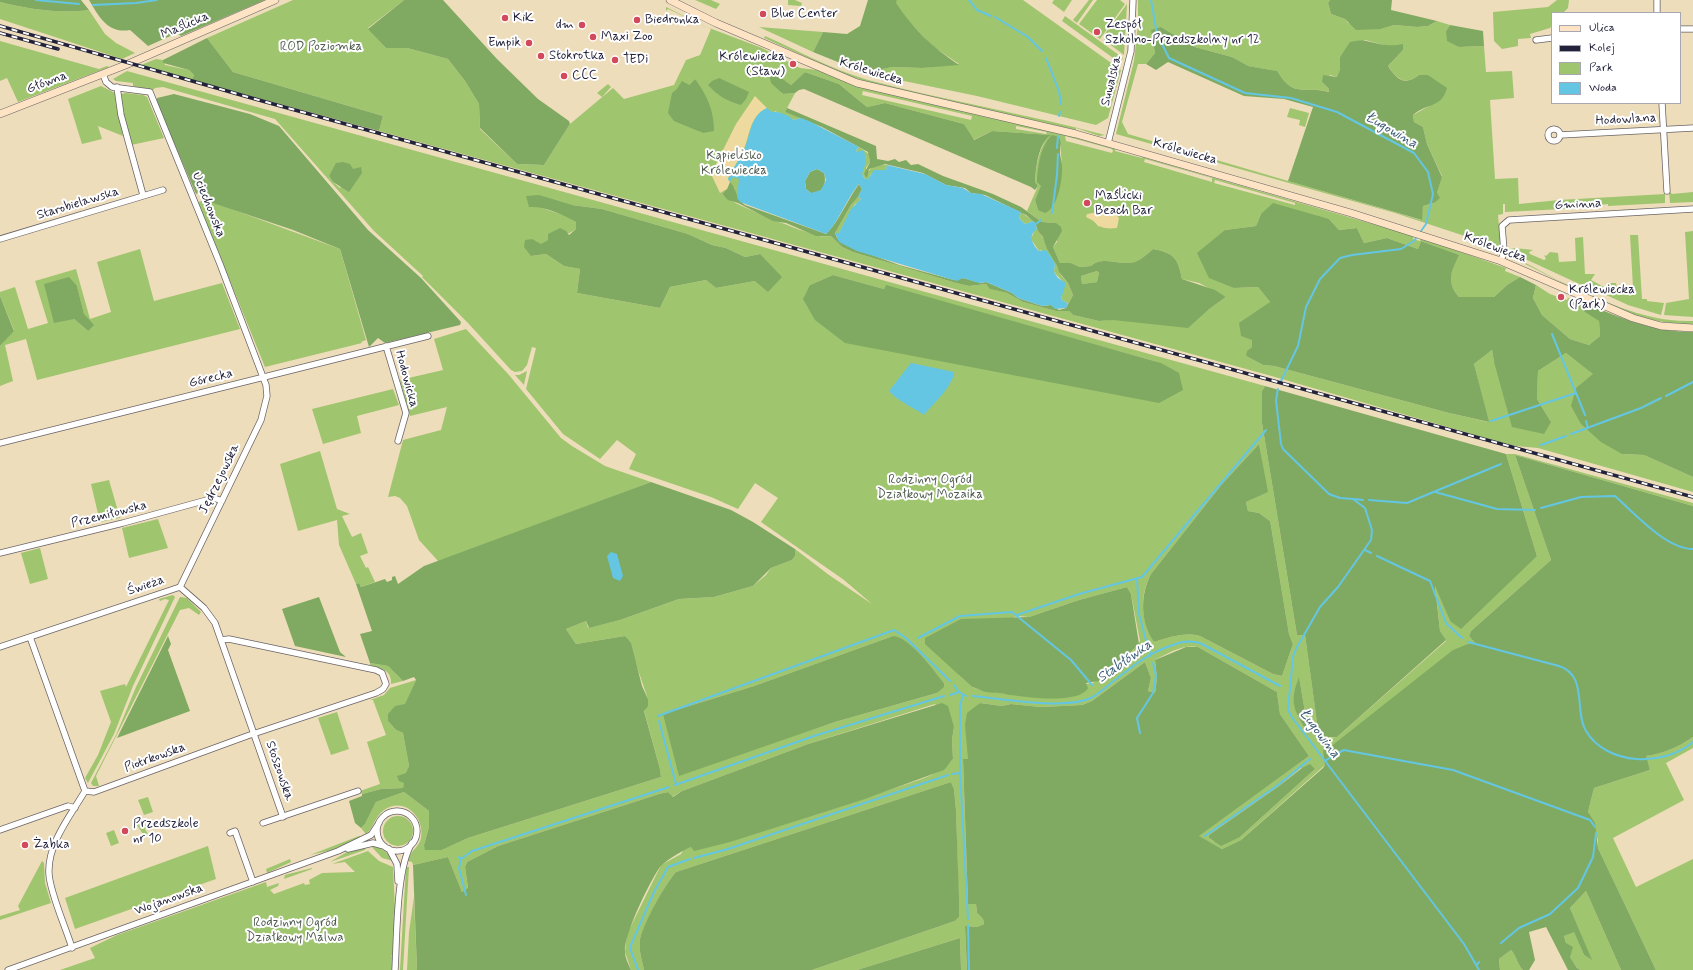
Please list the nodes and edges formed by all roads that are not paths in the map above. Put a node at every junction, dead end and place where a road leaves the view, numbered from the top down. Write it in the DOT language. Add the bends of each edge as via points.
graph roads {
  1 [pos="275,0"];
  2 [pos="670,0"];
  3 [pos="1133,0"];
  4 [pos="1657,0"];
  5 [pos="1657,12"];
  6 [pos="1681,29"];
  7 [pos="1693,29"];
  8 [pos="1551,38"];
  9 [pos="1536,40"];
  10 [pos="103,74"];
  11 [pos="117,87"];
  12 [pos="1662,104"];
  13 [pos="0,114"];
  14 [pos="1693,128"];
  15 [pos="1663,129"];
  16 [pos="1560,135"];
  17 [pos="1108,142"];
  18 [pos="163,190"];
  19 [pos="1667,191"];
  20 [pos="143,196"];
  21 [pos="1693,209"];
  22 [pos="0,238"];
  23 [pos="1501,261"];
  24 [pos="1693,328"];
  25 [pos="428,336"];
  26 [pos="386,346"];
  27 [pos="264,377"];
  28 [pos="398,441"];
  29 [pos="0,443"];
  30 [pos="222,501"];
  31 [pos="0,553"];
  32 [pos="180,587"];
  33 [pos="30,637"];
  34 [pos="222,640"];
  35 [pos="0,647"];
  36 [pos="254,733"];
  37 [pos="86,791"];
  38 [pos="358,791"];
  39 [pos="75,808"];
  40 [pos="283,817"];
  41 [pos="264,823"];
  42 [pos="379,823"];
  43 [pos="0,830"];
  44 [pos="230,833"];
  45 [pos="412,843"];
  46 [pos="387,847"];
  47 [pos="338,851"];
  48 [pos="253,882"];
  49 [pos="399,904"];
  50 [pos="72,948"];
  51 [pos="8,970"];
  52 [pos="396,970"];
  1 -- 10 [label="street, Maślicka"];
  2 -- 17 [label="street, Królewiecka" via="716,23 857,83"];
  3 -- 17 [label="street, Suwalska" via="1131,51"];
  4 -- 5 [label="street"];
  6 -- 7 [label="street"];
  8 -- 9 [label="street"];
  10 -- 11 [label="street" via="109,84"];
  10 -- 13 [label="street, Główna"];
  11 -- 20 [label="street" via="121,115"];
  11 -- 27 [label="street, Uciechowska" via="150,92"];
  12 -- 15 [label="street"];
  14 -- 15 [label="street, Hodowlana"];
  15 -- 16 [label="street, Hodowlana"];
  15 -- 19 [label="street"];
  17 -- 23 [label="street, Królewiecka" via="1420,234"];
  18 -- 20 [label="street, Starobielawska"];
  20 -- 22 [label="street, Starobielawska"];
  21 -- 23 [label="street, Gminna" via="1509,220 1502,227 1504,251"];
  23 -- 24 [label="street, Królewiecka" via="1633,318 1662,326"];
  25 -- 26 [label="street, Górecka"];
  26 -- 27 [label="street, Górecka"];
  26 -- 28 [label="street, Hodowicka" via="406,413"];
  27 -- 29 [label="street, Górecka"];
  27 -- 30 [label="street, Jędrzejowska" via="267,396 261,420"];
  30 -- 31 [label="street, Przemiłowska" via="214,498"];
  30 -- 32 [label="street, Jędrzejowska"];
  32 -- 33 [label="street, Świeża"];
  32 -- 34 [label="street, Świeża" via="209,614"];
  33 -- 35 [label="street, Świeża"];
  33 -- 37 [label="street"];
  34 -- 36 [label="street, Świeża"];
  34 -- 36 [label="street, Piotrkowska" via="229,639 376,670 384,676 385,686 376,693"];
  36 -- 37 [label="street, Piotrkowska" via="94,792"];
  36 -- 40 [label="street, Stoszowska"];
  37 -- 39 [label="street"];
  38 -- 40 [label="street, Stoszowska"];
  39 -- 43 [label="street" via="68,806"];
  39 -- 50 [label="street" via="52,851 49,875"];
  40 -- 41 [label="street, Stoszowska"];
  42 -- 45 [label="street" via="388,813 394,811 408,814 413,818 417,831"];
  42 -- 46 [label="street" via="378,835"];
  42 -- 47 [label="street, Wojanowska" via="370,836"];
  44 -- 48 [label="street" via="235,831"];
  45 -- 46 [label="street" via="402,850"];
  45 -- 49 [label="street" via="404,862"];
  46 -- 47 [label="street, Wojanowska" via="372,843"];
  46 -- 49 [label="street" via="398,866"];
  47 -- 48 [label="street, Wojanowska"];
  48 -- 50 [label="street, Wojanowska"];
  49 -- 52 [label="street"];
  50 -- 51 [label="street, Wojanowska"];
}
